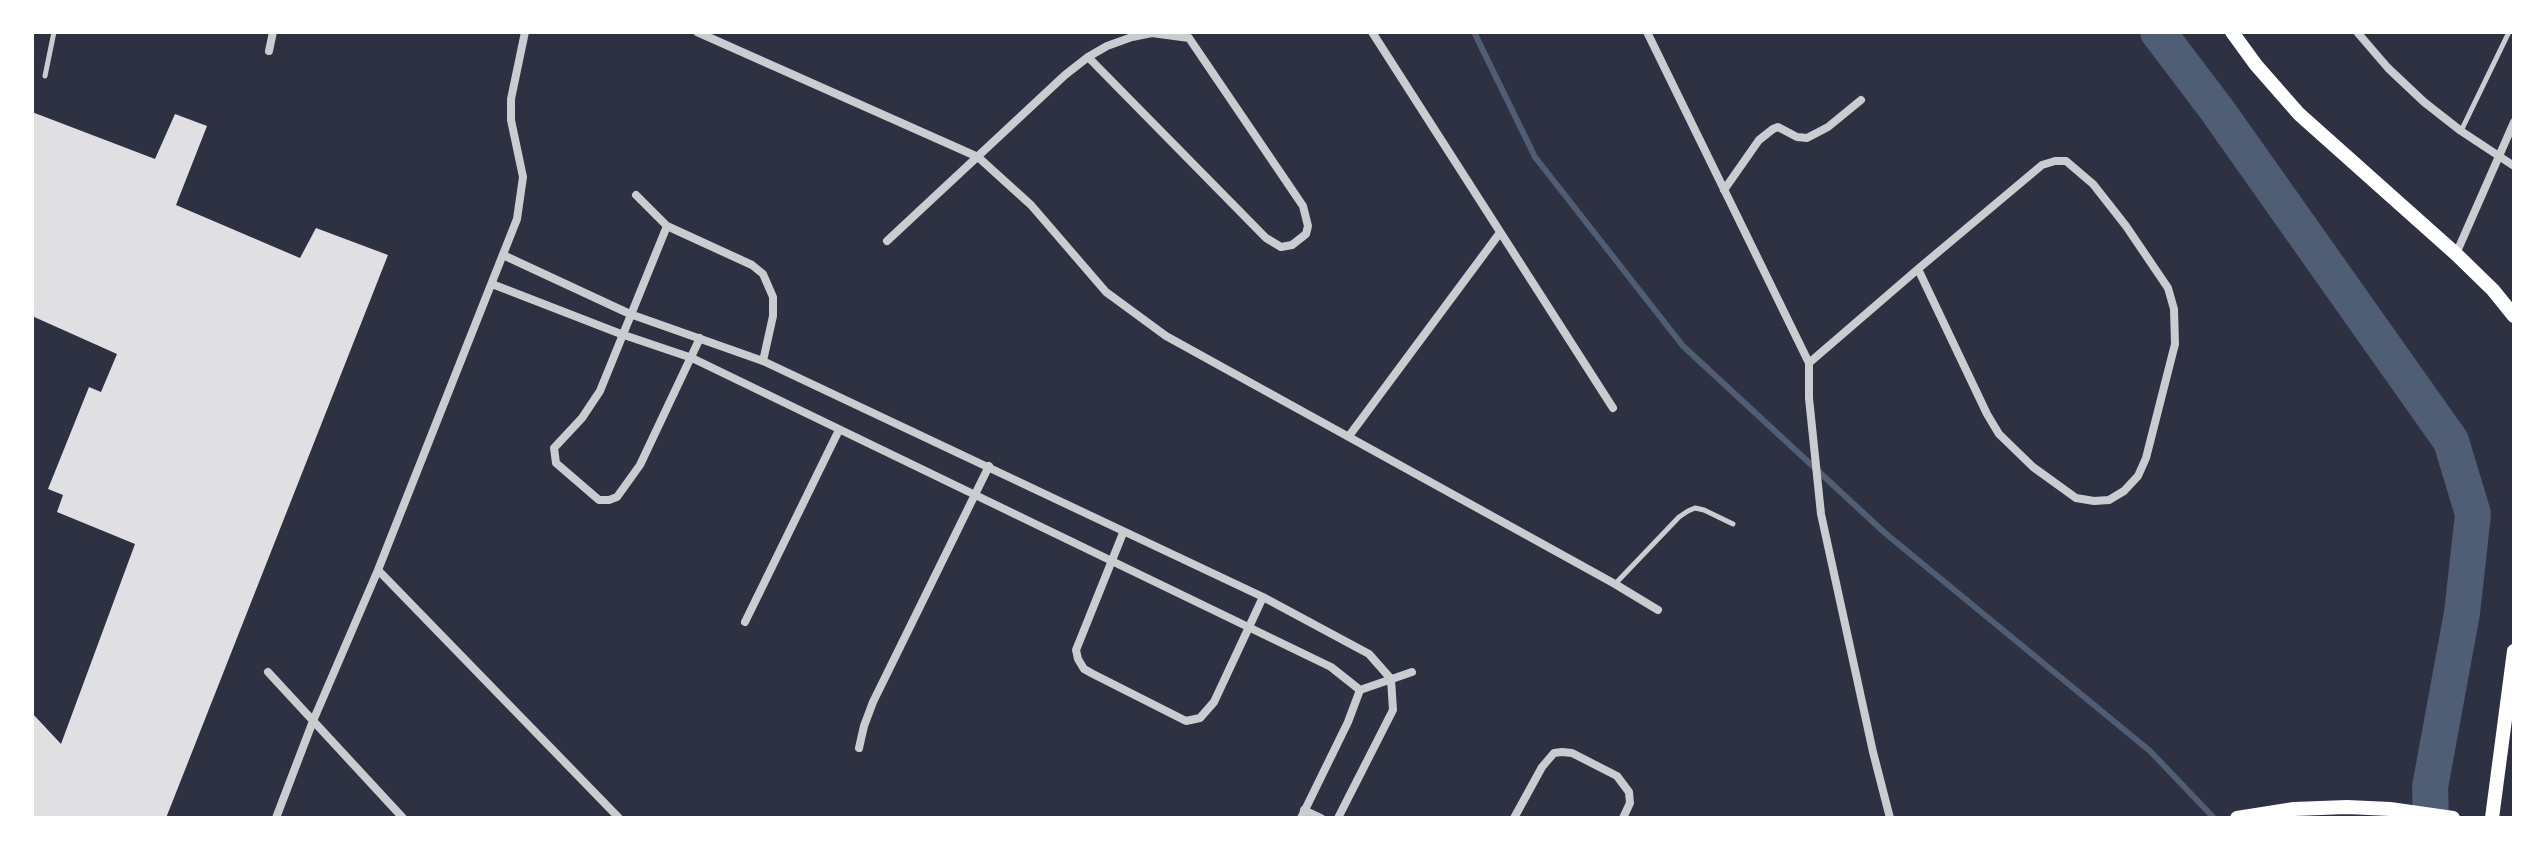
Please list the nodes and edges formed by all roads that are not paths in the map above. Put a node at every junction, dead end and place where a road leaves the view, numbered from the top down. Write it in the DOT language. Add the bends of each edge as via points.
graph roads {
  1 [pos="54,32"];
  2 [pos="273,32"];
  3 [pos="525,32"];
  4 [pos="697,32"];
  5 [pos="1372,32"];
  6 [pos="1647,32"];
  7 [pos="2232,32"];
  8 [pos="2509,32"];
  9 [pos="2362,34"];
  10 [pos="1189,35"];
  11 [pos="269,51"];
  12 [pos="1088,57"];
  13 [pos="45,76"];
  14 [pos="1861,100"];
  15 [pos="2514,122"];
  16 [pos="2461,131"];
  17 [pos="978,157"];
  18 [pos="2498,157"];
  19 [pos="2514,166"];
  20 [pos="1724,190"];
  21 [pos="636,195"];
  22 [pos="667,226"];
  23 [pos="1499,234"];
  24 [pos="887,241"];
  25 [pos="2456,254"];
  26 [pos="503,255"];
  27 [pos="1918,269"];
  28 [pos="492,284"];
  29 [pos="630,314"];
  30 [pos="2514,316"];
  31 [pos="621,334"];
  32 [pos="700,338"];
  33 [pos="692,358"];
  34 [pos="763,361"];
  35 [pos="1809,363"];
  36 [pos="1613,408"];
  37 [pos="839,430"];
  38 [pos="1349,436"];
  39 [pos="989,466"];
  40 [pos="976,497"];
  41 [pos="1733,524"];
  42 [pos="1123,533"];
  43 [pos="1111,561"];
  44 [pos="378,570"];
  45 [pos="1615,584"];
  46 [pos="1263,597"];
  47 [pos="1658,610"];
  48 [pos="745,622"];
  49 [pos="1249,627"];
  50 [pos="2514,651"];
  51 [pos="268,672"];
  52 [pos="1412,672"];
  53 [pos="1391,679"];
  54 [pos="1360,690"];
  55 [pos="313,721"];
  56 [pos="859,748"];
  57 [pos="1303,814"];
  58 [pos="276,818"];
  59 [pos="403,818"];
  60 [pos="619,818"];
  61 [pos="1321,818"];
  62 [pos="1338,818"];
  63 [pos="1514,818"];
  64 [pos="1623,818"];
  65 [pos="1890,818"];
  66 [pos="2237,818"];
  67 [pos="2452,818"];
  68 [pos="2492,818"];
  1 -- 13 [label="lane"];
  2 -- 11 [label="street"];
  3 -- 26 [label="street" via="511,99 523,177 517,219"];
  4 -- 17 [label="street"];
  5 -- 23 [label="street"];
  6 -- 20 [label="street"];
  7 -- 25 [label="main road" via="2299,114"];
  8 -- 16 [label="lane"];
  9 -- 16 [label="street" via="2415,94"];
  10 -- 12 [label="street" via="1132,37"];
  10 -- 12 [label="street" via="1303,206 1306,234 1292,245 1281,247 1266,238"];
  12 -- 17 [label="street"];
  14 -- 20 [label="street" via="1807,138 1773,129 1759,140"];
  15 -- 18 [label="street"];
  16 -- 18 [label="street"];
  17 -- 24 [label="street"];
  17 -- 38 [label="street" via="1031,205 1129,311"];
  18 -- 19 [label="street"];
  18 -- 25 [label="street"];
  20 -- 35 [label="street"];
  21 -- 22 [label="street"];
  22 -- 29 [label="street"];
  22 -- 34 [label="street" via="763,274 773,297 773,316"];
  23 -- 36 [label="street"];
  23 -- 38 [label="street"];
  25 -- 30 [label="main road"];
  26 -- 28 [label="street"];
  26 -- 29 [label="street"];
  27 -- 27 [label="street" via="1999,434 2076,498 2109,500 2124,491 2146,458 2177,327 2168,288 2093,184 2066,161 2042,165"];
  27 -- 35 [label="street"];
  28 -- 31 [label="street"];
  28 -- 44 [label="street"];
  29 -- 31 [label="street"];
  29 -- 32 [label="street"];
  31 -- 33 [label="street"];
  31 -- 33 [label="street" via="592,405 554,448 556,463 599,500 623,490 640,465"];
  32 -- 33 [label="street"];
  32 -- 34 [label="street"];
  33 -- 37 [label="street"];
  34 -- 39 [label="street"];
  35 -- 65 [label="street" via="1821,514"];
  37 -- 40 [label="street"];
  37 -- 48 [label="street"];
  38 -- 45 [label="street"];
  39 -- 40 [label="street"];
  39 -- 42 [label="street"];
  40 -- 43 [label="street"];
  40 -- 56 [label="street" via="873,702"];
  41 -- 45 [label="lane" via="1704,510 1688,511"];
  42 -- 43 [label="street"];
  42 -- 46 [label="street"];
  43 -- 49 [label="street"];
  43 -- 49 [label="street" via="1076,650 1078,659 1084,669 1186,721 1208,712"];
  44 -- 55 [label="street"];
  44 -- 60 [label="street"];
  45 -- 47 [label="street"];
  46 -- 49 [label="street"];
  46 -- 53 [label="street" via="1352,643"];
  49 -- 54 [label="street" via="1331,667"];
  50 -- 68 [label="main road"];
  51 -- 55 [label="street"];
  52 -- 53 [label="street"];
  53 -- 54 [label="street"];
  53 -- 62 [label="street" via="1393,710"];
  54 -- 57 [label="street"];
  55 -- 58 [label="street"];
  55 -- 59 [label="street"];
  57 -- 61 [label="street"];
  63 -- 64 [label="street" via="1542,767 1562,752 1617,776 1629,792"];
  66 -- 67 [label="main road" via="2325,807"];
}
